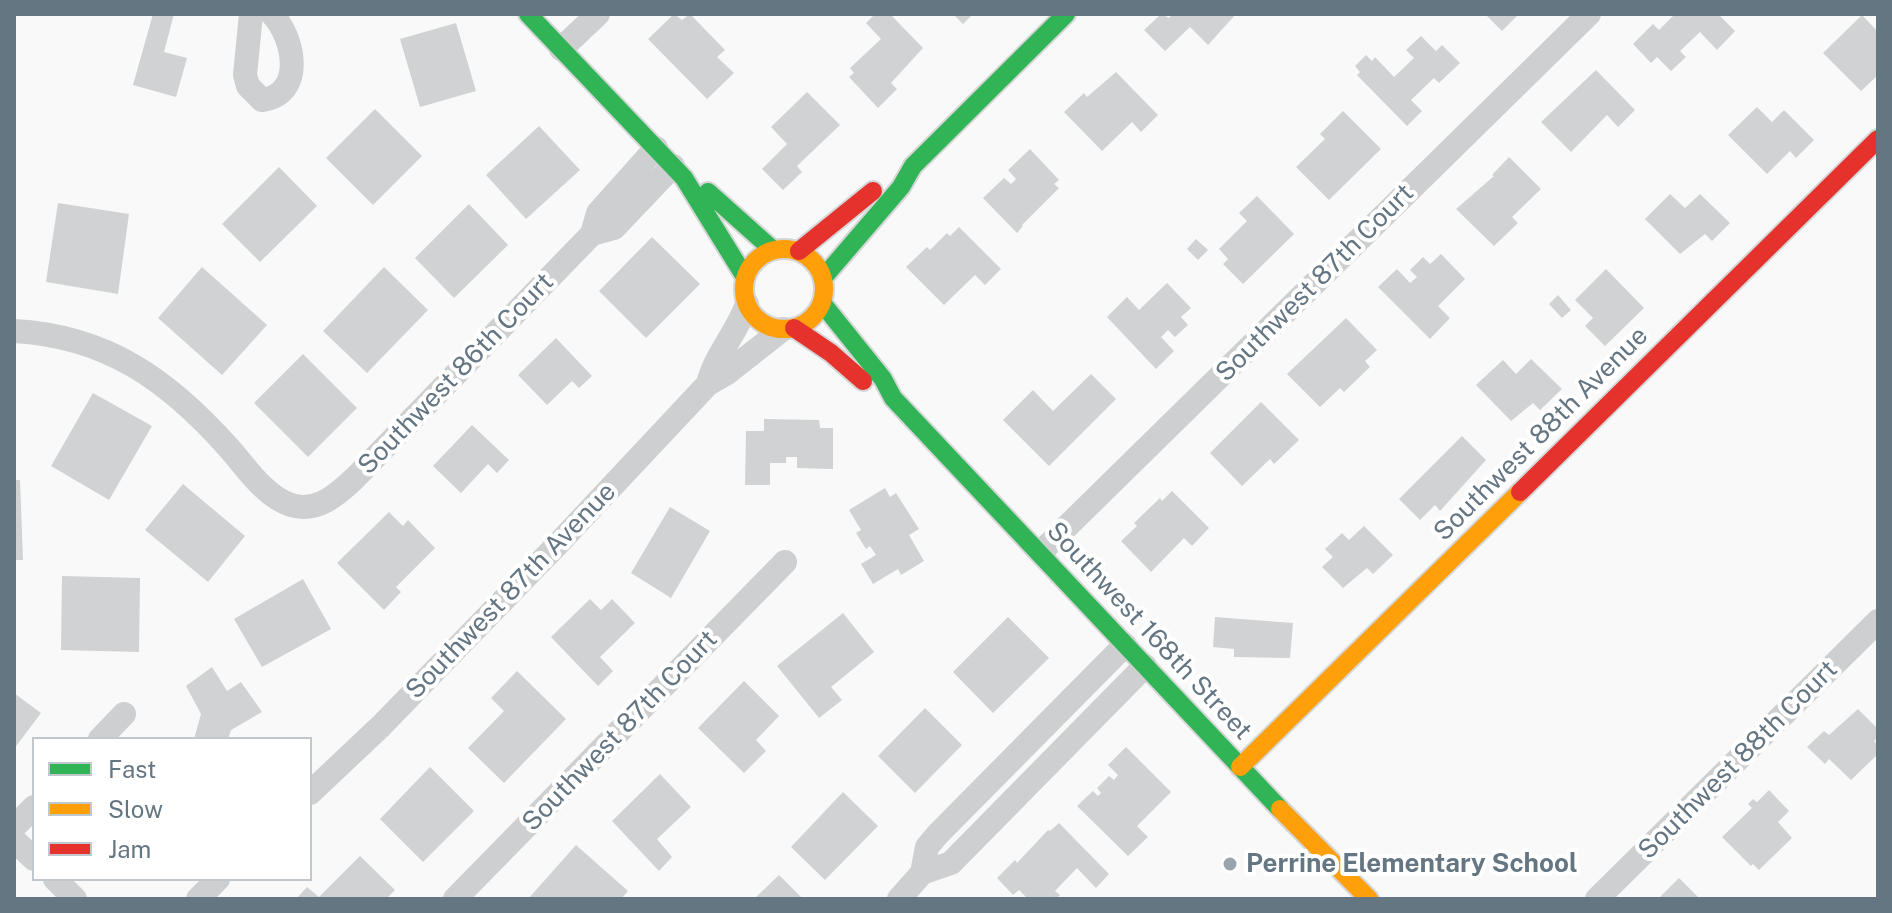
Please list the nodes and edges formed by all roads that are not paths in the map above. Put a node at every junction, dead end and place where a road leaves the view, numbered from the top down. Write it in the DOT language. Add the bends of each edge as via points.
graph roads {
  1 [pos="251,14"];
  2 [pos="272,14"];
  3 [pos="528,14"];
  4 [pos="598,14"];
  5 [pos="1066,14"];
  6 [pos="1589,14"];
  7 [pos="561,49"];
  8 [pos="1878,139"];
  9 [pos="671,164"];
  10 [pos="913,166"];
  11 [pos="773,250"];
  12 [pos="799,251"];
  13 [pos="745,277"];
  14 [pos="823,278"];
  15 [pos="822,303"];
  16 [pos="747,304"];
  17 [pos="788,328"];
  18 [pos="14,331"];
  19 [pos="708,384"];
  20 [pos="893,398"];
  21 [pos="1041,552"];
  22 [pos="785,562"];
  23 [pos="1878,621"];
  24 [pos="1125,645"];
  25 [pos="1145,666"];
  26 [pos="124,714"];
  27 [pos="102,737"];
  28 [pos="1240,767"];
  29 [pos="312,791"];
  30 [pos="32,809"];
  31 [pos="14,827"];
  32 [pos="14,840"];
  33 [pos="32,857"];
  34 [pos="922,873"];
  35 [pos="57,881"];
  36 [pos="216,881"];
  37 [pos="75,899"];
  38 [pos="198,899"];
  39 [pos="456,899"];
  40 [pos="899,899"];
  41 [pos="1369,899"];
  42 [pos="1597,899"];
  1 -- 2 [label="street" via="245,75 262,100 281,93 292,71 288,37"];
  3 -- 7 [label="street"];
  4 -- 7 [label="street"];
  5 -- 10 [label="street"];
  6 -- 21 [label="street, Southwest 87th Court"];
  7 -- 9 [label="street"];
  8 -- 28 [label="street, Southwest 88th Avenue"];
  9 -- 11 [label="street"];
  9 -- 13 [label="street"];
  9 -- 18 [label="street, Southwest 86th Court" via="598,213 592,234 349,484 313,507 288,504 264,487 183,400 117,355 57,335"];
  10 -- 12 [label="street" via="891,175"];
  10 -- 14 [label="street"];
  11 -- 12 [label="street"];
  11 -- 13 [label="street" via="751,265"];
  12 -- 14 [label="street"];
  13 -- 16 [label="street"];
  14 -- 15 [label="street"];
  15 -- 17 [label="street" via="813,317"];
  15 -- 20 [label="street, Southwest 168th Street"];
  16 -- 17 [label="street" via="761,322"];
  16 -- 19 [label="street, Southwest 87th Avenue"];
  17 -- 19 [label="street, Southwest 87th Avenue"];
  17 -- 20 [label="street, Southwest 168th Street"];
  19 -- 29 [label="street, Southwest 87th Avenue" via="546,557"];
  20 -- 21 [label="street, Southwest 168th Street"];
  21 -- 24 [label="street, Southwest 168th Street"];
  22 -- 39 [label="street, Southwest 87th Court"];
  23 -- 42 [label="street, Southwest 88th Court"];
  24 -- 25 [label="street, Southwest 168th Street"];
  24 -- 34 [label="street" via="938,834 927,847"];
  25 -- 28 [label="street, Southwest 168th Street"];
  25 -- 34 [label="street" via="951,863"];
  26 -- 27 [label="street"];
  28 -- 41 [label="street, Southwest 168th Street"];
  30 -- 31 [label="street"];
  32 -- 33 [label="street"];
  34 -- 40 [label="street"];
  35 -- 37 [label="street"];
  36 -- 38 [label="street"];
}
